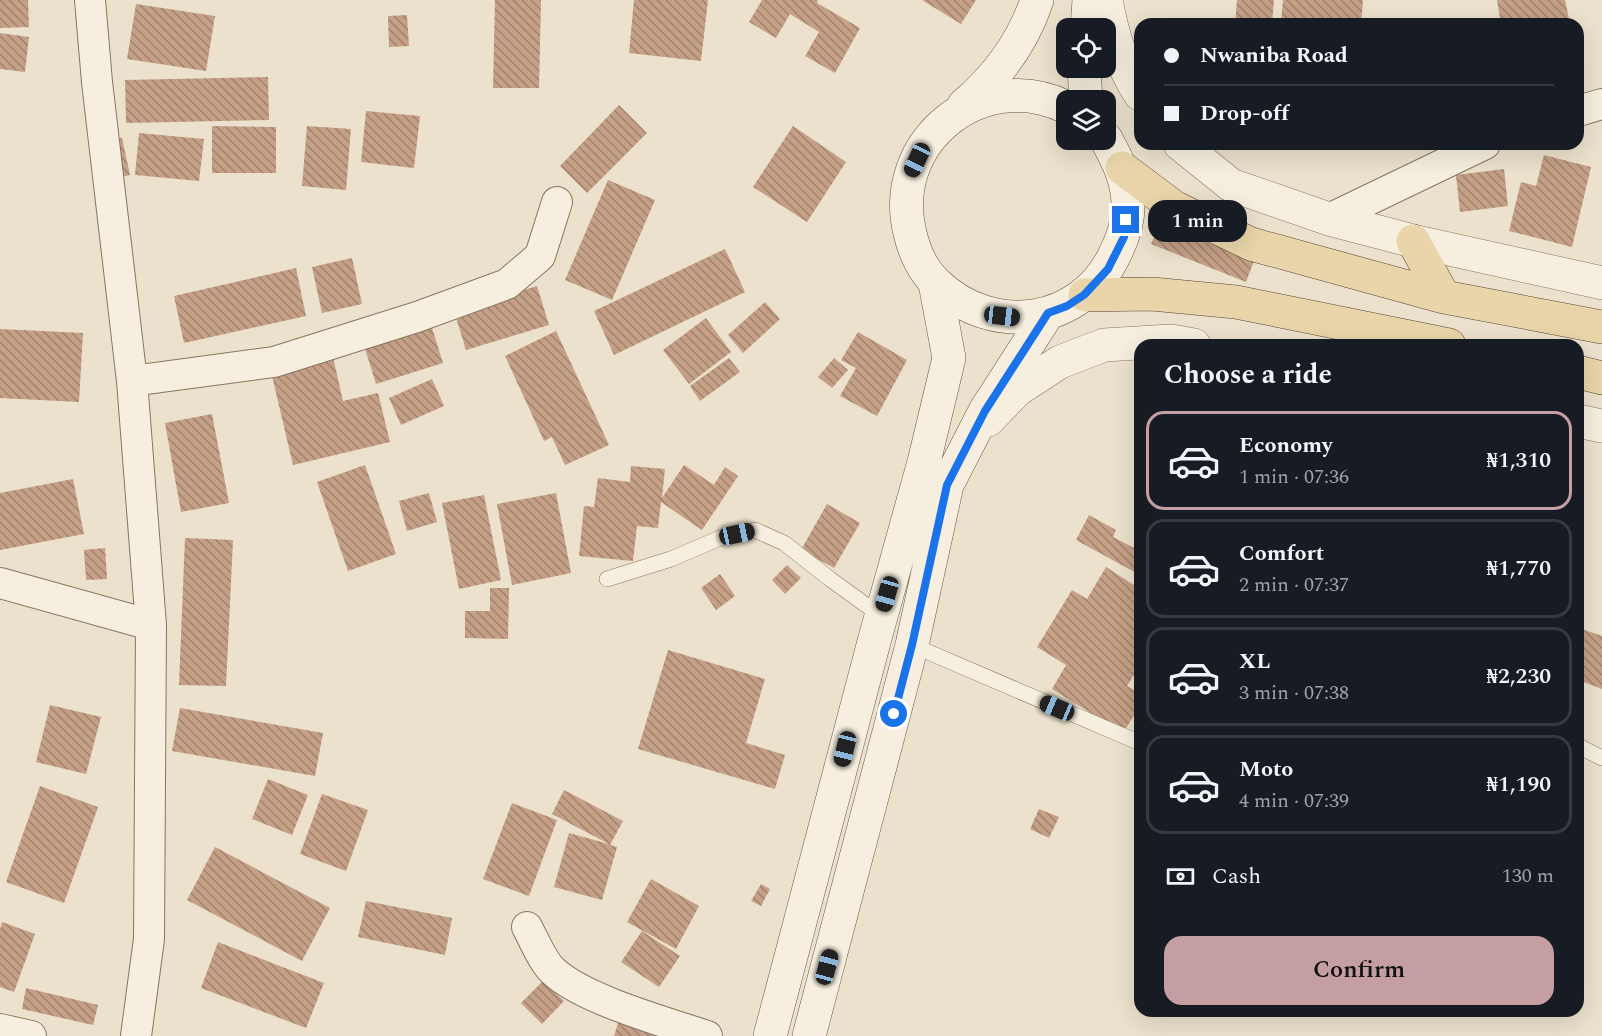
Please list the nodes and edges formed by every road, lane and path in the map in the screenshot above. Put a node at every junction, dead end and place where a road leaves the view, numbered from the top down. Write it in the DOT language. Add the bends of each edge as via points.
graph roads {
  1 [pos="90,0"];
  2 [pos="1037,0"];
  3 [pos="1089,0"];
  4 [pos="1106,0"];
  5 [pos="1088,18"];
  6 [pos="1134,85"];
  7 [pos="1056,102"];
  8 [pos="1602,104"];
  9 [pos="1584,109"];
  10 [pos="951,116"];
  11 [pos="1112,150"];
  12 [pos="1187,150"];
  13 [pos="1473,150"];
  14 [pos="1122,168"];
  15 [pos="557,202"];
  16 [pos="1329,219"];
  17 [pos="1413,241"];
  18 [pos="935,283"];
  19 [pos="1602,283"];
  20 [pos="1084,295"];
  21 [pos="1444,297"];
  22 [pos="1048,313"];
  23 [pos="1602,327"];
  24 [pos="1396,339"];
  25 [pos="1134,343"];
  26 [pos="1584,374"];
  27 [pos="1602,378"];
  28 [pos="132,381"];
  29 [pos="1584,422"];
  30 [pos="1602,426"];
  31 [pos="947,485"];
  32 [pos="607,579"];
  33 [pos="0,583"];
  34 [pos="881,616"];
  35 [pos="151,625"];
  36 [pos="912,645"];
  37 [pos="1134,740"];
  38 [pos="1584,749"];
  39 [pos="1602,758"];
  40 [pos="526,927"];
  41 [pos="0,1029"];
  42 [pos="32,1036"];
  43 [pos="136,1036"];
  44 [pos="707,1036"];
  45 [pos="770,1036"];
  46 [pos="809,1036"];
  1 -- 28 [label="street"];
  2 -- 10 [label="main road" via="1012,53 987,85"];
  3 -- 5 [label="main road"];
  4 -- 6 [label="main road" via="1113,37"];
  7 -- 10 [label="main road" via="1016,94 982,100"];
  8 -- 9 [label="street"];
  10 -- 18 [label="main road" via="925,143 913,168 905,215 914,251"];
  11 -- 14 [label="main road"];
  12 -- 16 [label="main road" via="1231,185"];
  13 -- 16 [label="street"];
  14 -- 20 [label="main road" via="1128,203 1124,237 1108,269"];
  14 -- 21 [label="main road" via="1174,207 1251,244"];
  15 -- 28 [label="street" via="540,256 507,284 274,362"];
  16 -- 17 [label="main road"];
  17 -- 19 [label="main road"];
  17 -- 21 [label="main road"];
  18 -- 22 [label="main road" via="959,302 987,314 1018,318"];
  18 -- 34 [label="main road" via="949,358"];
  20 -- 22 [label="main road"];
  20 -- 24 [label="main road" via="1152,294 1236,302"];
  21 -- 23 [label="main road"];
  22 -- 31 [label="main road" via="985,411"];
  25 -- 31 [label="main road" via="1104,345 1060,362 1017,390 987,421"];
  26 -- 27 [label="main road"];
  28 -- 35 [label="street"];
  29 -- 30 [label="main road"];
  31 -- 36 [label="main road"];
  32 -- 34 [label="lane" via="671,559 720,538 755,530 784,543"];
  33 -- 35 [label="street"];
  34 -- 45 [label="main road"];
  35 -- 43 [label="street" via="149,939"];
  36 -- 37 [label="lane"];
  36 -- 46 [label="main road"];
  38 -- 39 [label="lane"];
  40 -- 44 [label="street" via="552,970 576,988"];
  41 -- 42 [label="street"];
}
